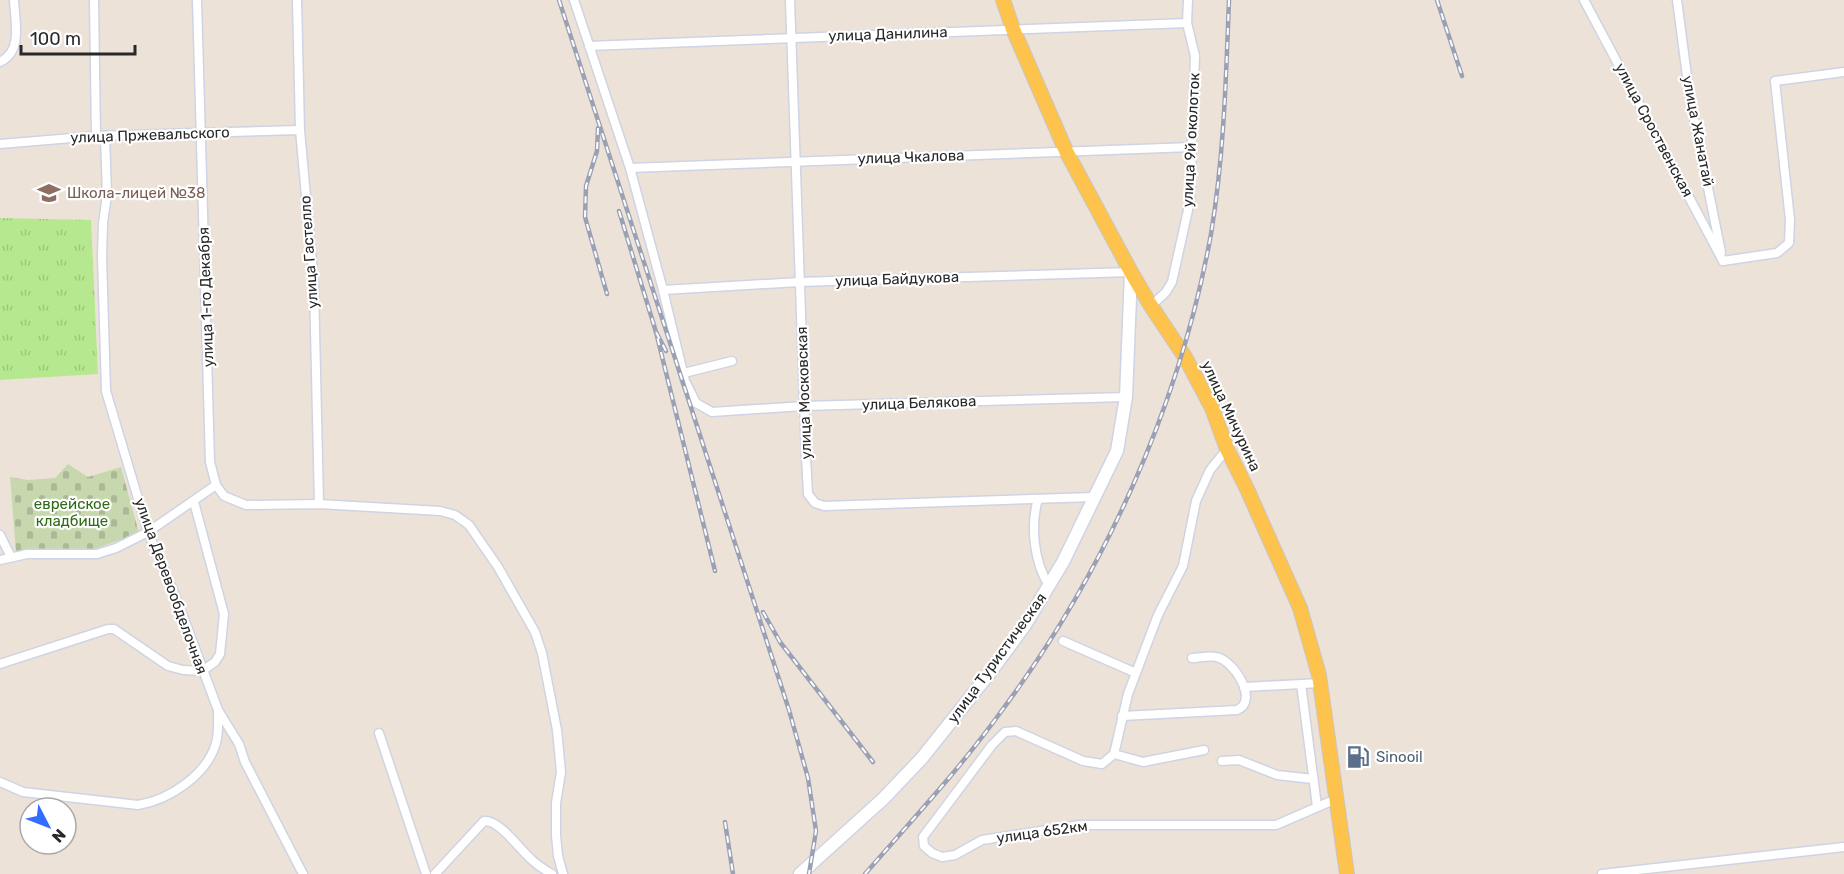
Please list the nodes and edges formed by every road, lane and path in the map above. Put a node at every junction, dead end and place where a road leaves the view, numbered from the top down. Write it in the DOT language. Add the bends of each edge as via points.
graph roads {
  1 [pos="14,0"];
  2 [pos="94,0"];
  3 [pos="197,0"];
  4 [pos="297,0"];
  5 [pos="574,0"];
  6 [pos="789,0"];
  7 [pos="1003,0"];
  8 [pos="1188,0"];
  9 [pos="1584,0"];
  10 [pos="1677,0"];
  11 [pos="1187,23"];
  12 [pos="1013,29"];
  13 [pos="791,38"];
  14 [pos="589,46"];
  15 [pos="0,62"];
  16 [pos="1844,72"];
  17 [pos="300,130"];
  18 [pos="201,132"];
  19 [pos="100,136"];
  20 [pos="0,144"];
  21 [pos="1192,147"];
  22 [pos="1066,152"];
  23 [pos="796,161"];
  24 [pos="630,168"];
  25 [pos="1723,261"];
  26 [pos="1131,272"];
  27 [pos="799,282"];
  28 [pos="663,290"];
  29 [pos="1150,306"];
  30 [pos="732,361"];
  31 [pos="684,373"];
  32 [pos="1126,397"];
  33 [pos="804,406"];
  34 [pos="1227,448"];
  35 [pos="216,485"];
  36 [pos="1094,497"];
  37 [pos="1038,500"];
  38 [pos="194,502"];
  39 [pos="319,504"];
  40 [pos="148,532"];
  41 [pos="0,535"];
  42 [pos="11,557"];
  43 [pos="0,560"];
  44 [pos="1049,586"];
  45 [pos="1063,642"];
  46 [pos="1192,658"];
  47 [pos="0,664"];
  48 [pos="202,671"];
  49 [pos="1136,673"];
  50 [pos="1320,683"];
  51 [pos="1301,684"];
  52 [pos="1244,687"];
  53 [pos="218,710"];
  54 [pos="1122,716"];
  55 [pos="379,733"];
  56 [pos="1204,750"];
  57 [pos="1114,754"];
  58 [pos="1222,761"];
  59 [pos="1313,779"];
  60 [pos="0,782"];
  61 [pos="1336,799"];
  62 [pos="1317,806"];
  63 [pos="1844,847"];
  64 [pos="1652,871"];
  65 [pos="303,874"];
  66 [pos="426,874"];
  67 [pos="435,874"];
  68 [pos="552,874"];
  69 [pos="564,874"];
  70 [pos="801,874"];
  71 [pos="1347,874"];
  72 [pos="1602,874"];
  1 -- 15 [label="street" via="16,44 10,57"];
  2 -- 19 [label="street, улица Деревообделочная"];
  3 -- 18 [label="street, улица 1-го Декабря"];
  4 -- 17 [label="street, улица Гастелло"];
  5 -- 14 [label="street"];
  6 -- 13 [label="street, улица Московская"];
  7 -- 12 [label="main road, улица Мичурина"];
  8 -- 11 [label="street, улица 9й околоток"];
  9 -- 25 [label="street, улица Сроственская"];
  10 -- 25 [label="street, улица Жанатай" via="1690,99"];
  11 -- 12 [label="street, улица Данилина"];
  11 -- 21 [label="street, улица 9й околоток" via="1195,56"];
  12 -- 13 [label="street, улица Данилина"];
  12 -- 22 [label="main road, улица Мичурина"];
  13 -- 14 [label="street, улица Данилина"];
  13 -- 23 [label="street, улица Московская"];
  14 -- 24 [label="street"];
  16 -- 25 [label="street" via="1775,81 1789,243 1777,254"];
  17 -- 18 [label="street, улица Пржевальского"];
  17 -- 39 [label="street, улица Гастелло" via="314,285"];
  18 -- 19 [label="street, улица Пржевальского"];
  18 -- 35 [label="street, улица 1-го Декабря" via="210,462"];
  19 -- 20 [label="street, улица Пржевальского"];
  19 -- 40 [label="street, улица Деревообделочная" via="107,195 102,256 106,391"];
  21 -- 22 [label="street, улица Чкалова"];
  21 -- 29 [label="street, улица 9й околоток" via="1190,201 1172,282"];
  22 -- 23 [label="street, улица Чкалова"];
  22 -- 26 [label="main road, улица Мичурина"];
  23 -- 24 [label="street, улица Чкалова"];
  23 -- 27 [label="street, улица Московская"];
  24 -- 28 [label="street"];
  26 -- 27 [label="street, улица Байдукова"];
  26 -- 29 [label="main road, улица Мичурина"];
  26 -- 32 [label="street, улица Туристическая"];
  27 -- 28 [label="street, улица Байдукова"];
  27 -- 33 [label="street, улица Московская"];
  28 -- 31 [label="street"];
  29 -- 34 [label="main road, улица Мичурина" via="1185,357 1212,408"];
  30 -- 31 [label="street"];
  31 -- 33 [label="street, улица Белякова" via="696,403 712,412"];
  32 -- 33 [label="street, улица Белякова"];
  32 -- 36 [label="street, улица Туристическая" via="1117,452"];
  33 -- 37 [label="street, улица Московская" via="808,494 815,503 876,506"];
  34 -- 49 [label="street" via="1210,470 1196,501 1183,566 1158,615"];
  34 -- 50 [label="main road, улица Мичурина" via="1300,608"];
  35 -- 38 [label="street"];
  35 -- 39 [label="street" via="224,496 246,505"];
  36 -- 37 [label="street, улица Московская"];
  36 -- 44 [label="street, улица Туристическая"];
  37 -- 44 [label="street" via="1033,519 1038,559"];
  38 -- 40 [label="street"];
  38 -- 48 [label="street" via="224,614 220,654"];
  39 -- 69 [label="street" via="455,515 469,525 498,567 535,632 542,653 561,772 556,835"];
  40 -- 42 [label="street" via="97,554"];
  40 -- 48 [label="street, улица Деревообделочная"];
  41 -- 42 [label="street"];
  42 -- 43 [label="street"];
  44 -- 70 [label="street, улица Туристическая" via="992,670 922,758"];
  45 -- 49 [label="street"];
  46 -- 52 [label="street" via="1217,656 1226,661"];
  47 -- 48 [label="street" via="114,629 168,666"];
  48 -- 53 [label="street, улица Деревообделочная"];
  49 -- 54 [label="street"];
  50 -- 51 [label="street"];
  50 -- 61 [label="main road, улица Мичурина"];
  51 -- 52 [label="street"];
  51 -- 59 [label="street"];
  52 -- 54 [label="street" via="1246,702 1236,710"];
  53 -- 60 [label="street" via="216,742 204,767 169,794 147,803 23,792"];
  53 -- 65 [label="street, улица Деревообделочная"];
  54 -- 57 [label="street"];
  55 -- 66 [label="street"];
  56 -- 57 [label="street" via="1143,762"];
  57 -- 62 [label="street, улица 652км" via="1102,764 1083,761 1016,731 1005,732 923,837 924,846 942,857 955,855 982,840 1079,825 1276,825"];
  58 -- 59 [label="street" via="1239,760 1278,775"];
  59 -- 62 [label="street"];
  61 -- 62 [label="street, улица 652км"];
  61 -- 71 [label="main road, улица Мичурина"];
  63 -- 64 [label="street"];
  64 -- 72 [label="street"];
  67 -- 68 [label="street" via="484,821 490,820"];
}
